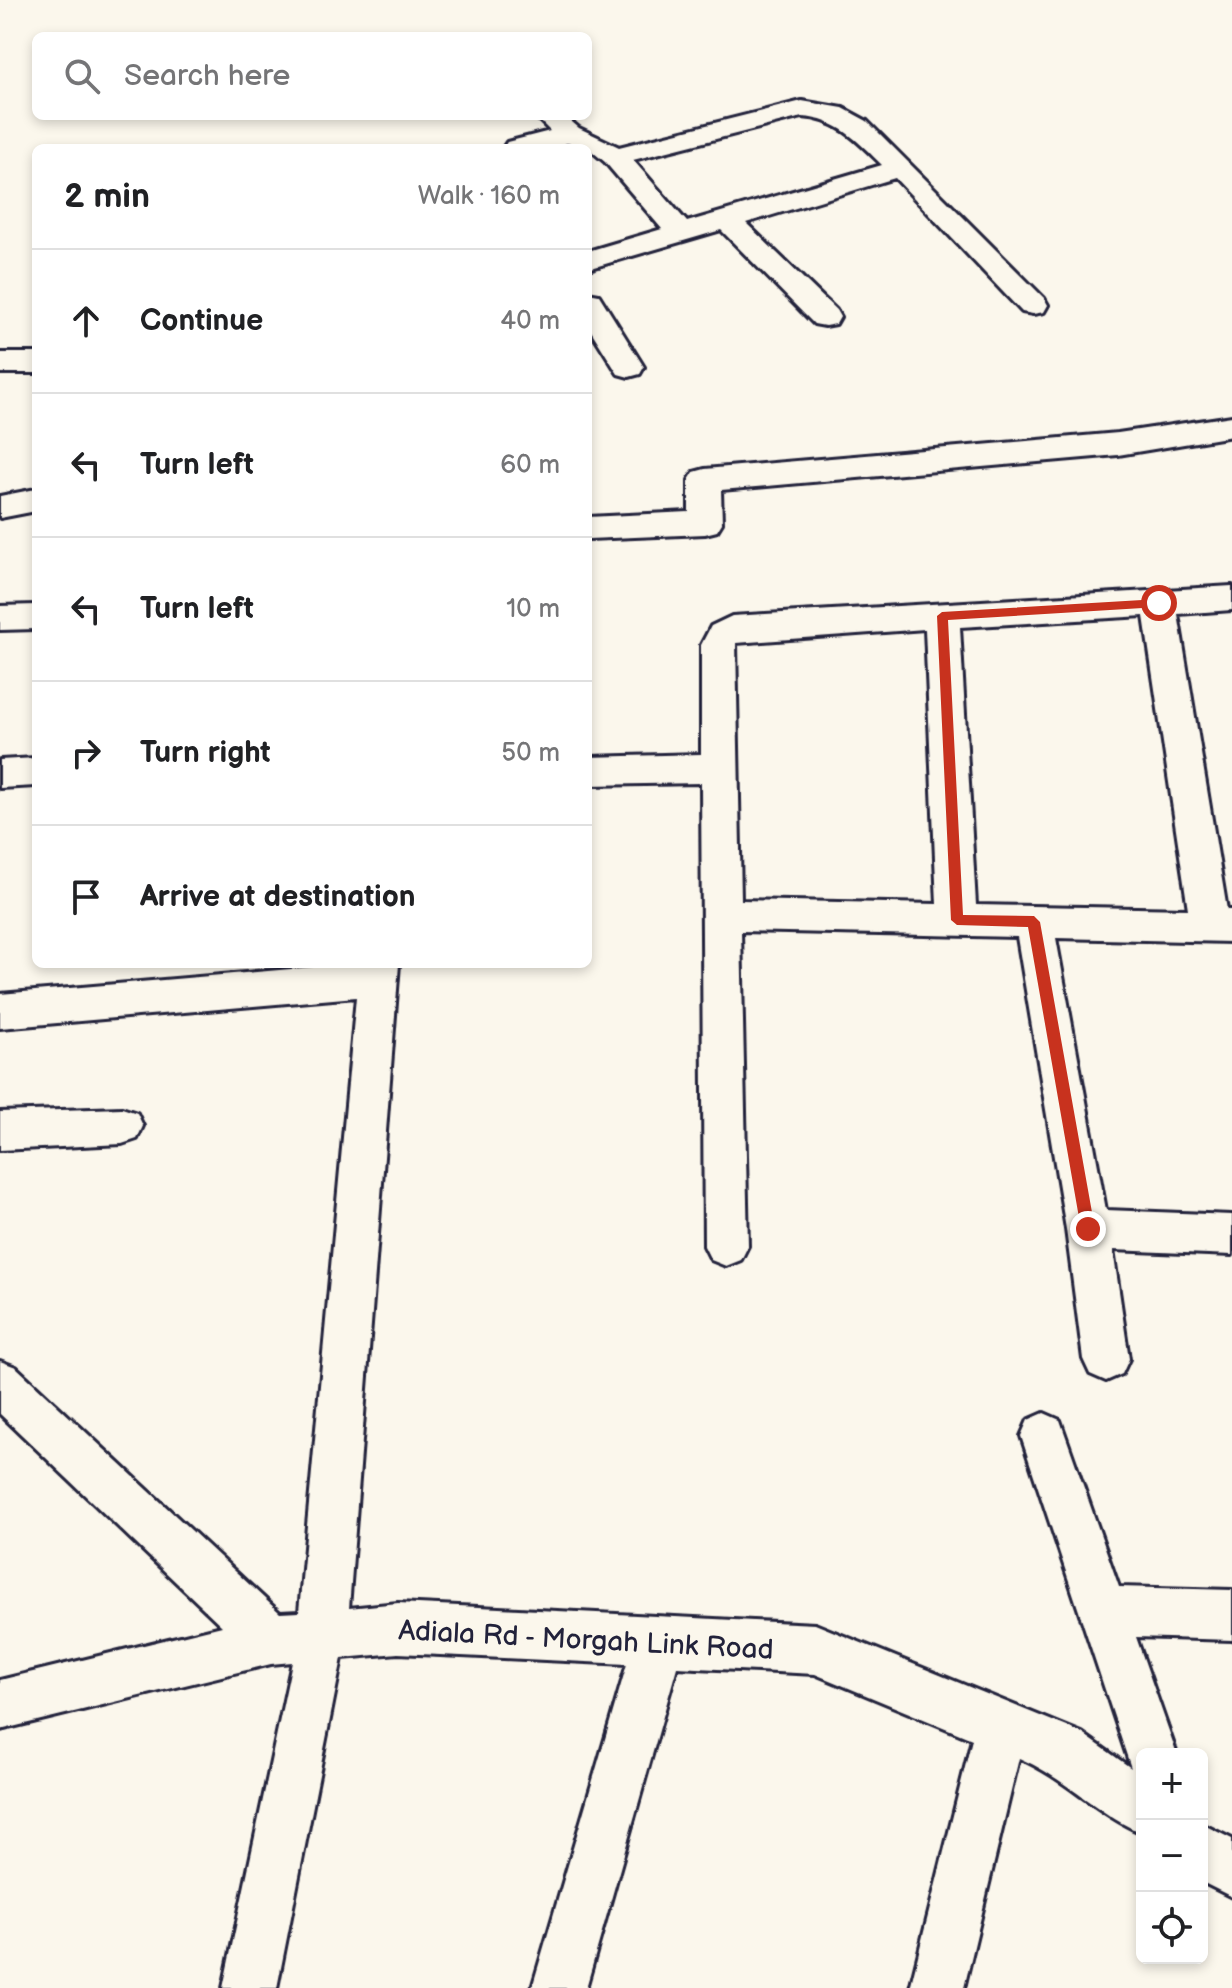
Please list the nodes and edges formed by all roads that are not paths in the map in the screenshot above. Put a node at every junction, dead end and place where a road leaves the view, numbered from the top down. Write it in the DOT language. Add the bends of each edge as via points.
graph roads {
  1 [pos="559,125"];
  2 [pos="524,144"];
  3 [pos="615,156"];
  4 [pos="901,168"];
  5 [pos="727,220"];
  6 [pos="681,233"];
  7 [pos="592,259"];
  8 [pos="1033,305"];
  9 [pos="592,308"];
  10 [pos="825,317"];
  11 [pos="0,363"];
  12 [pos="32,363"];
  13 [pos="629,367"];
  14 [pos="1232,426"];
  15 [pos="32,501"];
  16 [pos="0,507"];
  17 [pos="592,528"];
  18 [pos="1232,598"];
  19 [pos="1159,603"];
  20 [pos="942,616"];
  21 [pos="32,617"];
  22 [pos="0,618"];
  23 [pos="721,768"];
  24 [pos="592,771"];
  25 [pos="32,772"];
  26 [pos="0,774"];
  27 [pos="723,915"];
  28 [pos="957,920"];
  29 [pos="1034,922"];
  30 [pos="1221,925"];
  31 [pos="379,971"];
  32 [pos="0,1011"];
  33 [pos="122,1126"];
  34 [pos="0,1131"];
  35 [pos="1088,1229"];
  36 [pos="1232,1235"];
  37 [pos="726,1246"];
  38 [pos="1106,1359"];
  39 [pos="0,1383"];
  40 [pos="1044,1436"];
  41 [pos="1103,1611"];
  42 [pos="1232,1615"];
  43 [pos="322,1635"];
  44 [pos="271,1639"];
  45 [pos="659,1641"];
  46 [pos="0,1705"];
  47 [pos="1001,1726"];
  48 [pos="1149,1748"];
  49 [pos="1136,1803"];
  50 [pos="1208,1854"];
  51 [pos="1232,1871"];
  52 [pos="250,1988"];
  53 [pos="559,1988"];
  54 [pos="937,1988"];
  1 -- 2 [label="street"];
  1 -- 3 [label="street"];
  3 -- 4 [label="street" via="802,109 824,109 853,122"];
  3 -- 6 [label="street"];
  4 -- 5 [label="street"];
  4 -- 8 [label="street"];
  5 -- 6 [label="street"];
  5 -- 10 [label="street"];
  6 -- 7 [label="street"];
  9 -- 13 [label="street"];
  11 -- 12 [label="street"];
  14 -- 17 [label="street" via="1118,444 705,480 705,523"];
  15 -- 16 [label="street"];
  18 -- 19 [label="street"];
  19 -- 20 [label="street"];
  19 -- 30 [label="street"];
  20 -- 23 [label="street" via="732,629 723,635 718,645"];
  20 -- 28 [label="street"];
  21 -- 22 [label="street"];
  23 -- 24 [label="street"];
  23 -- 27 [label="street"];
  25 -- 26 [label="street"];
  27 -- 28 [label="street"];
  27 -- 37 [label="street"];
  28 -- 29 [label="street"];
  29 -- 30 [label="street"];
  29 -- 35 [label="street"];
  31 -- 32 [label="street"];
  31 -- 43 [label="street"];
  33 -- 34 [label="street"];
  35 -- 36 [label="street"];
  35 -- 38 [label="street"];
  39 -- 44 [label="street"];
  40 -- 41 [label="street"];
  41 -- 42 [label="street"];
  41 -- 48 [label="street"];
  43 -- 44 [label="street, Adiala Rd - Morgah Link Road"];
  43 -- 45 [label="street, Adiala Rd - Morgah Link Road" via="398,1628"];
  43 -- 52 [label="street"];
  44 -- 46 [label="street, Adiala Rd - Morgah Link Road"];
  45 -- 47 [label="street, Adiala Rd - Morgah Link Road" via="815,1649"];
  45 -- 53 [label="street"];
  47 -- 49 [label="street, Adiala Rd - Morgah Link Road" via="1064,1751"];
  47 -- 54 [label="street"];
  50 -- 51 [label="street"];
}
